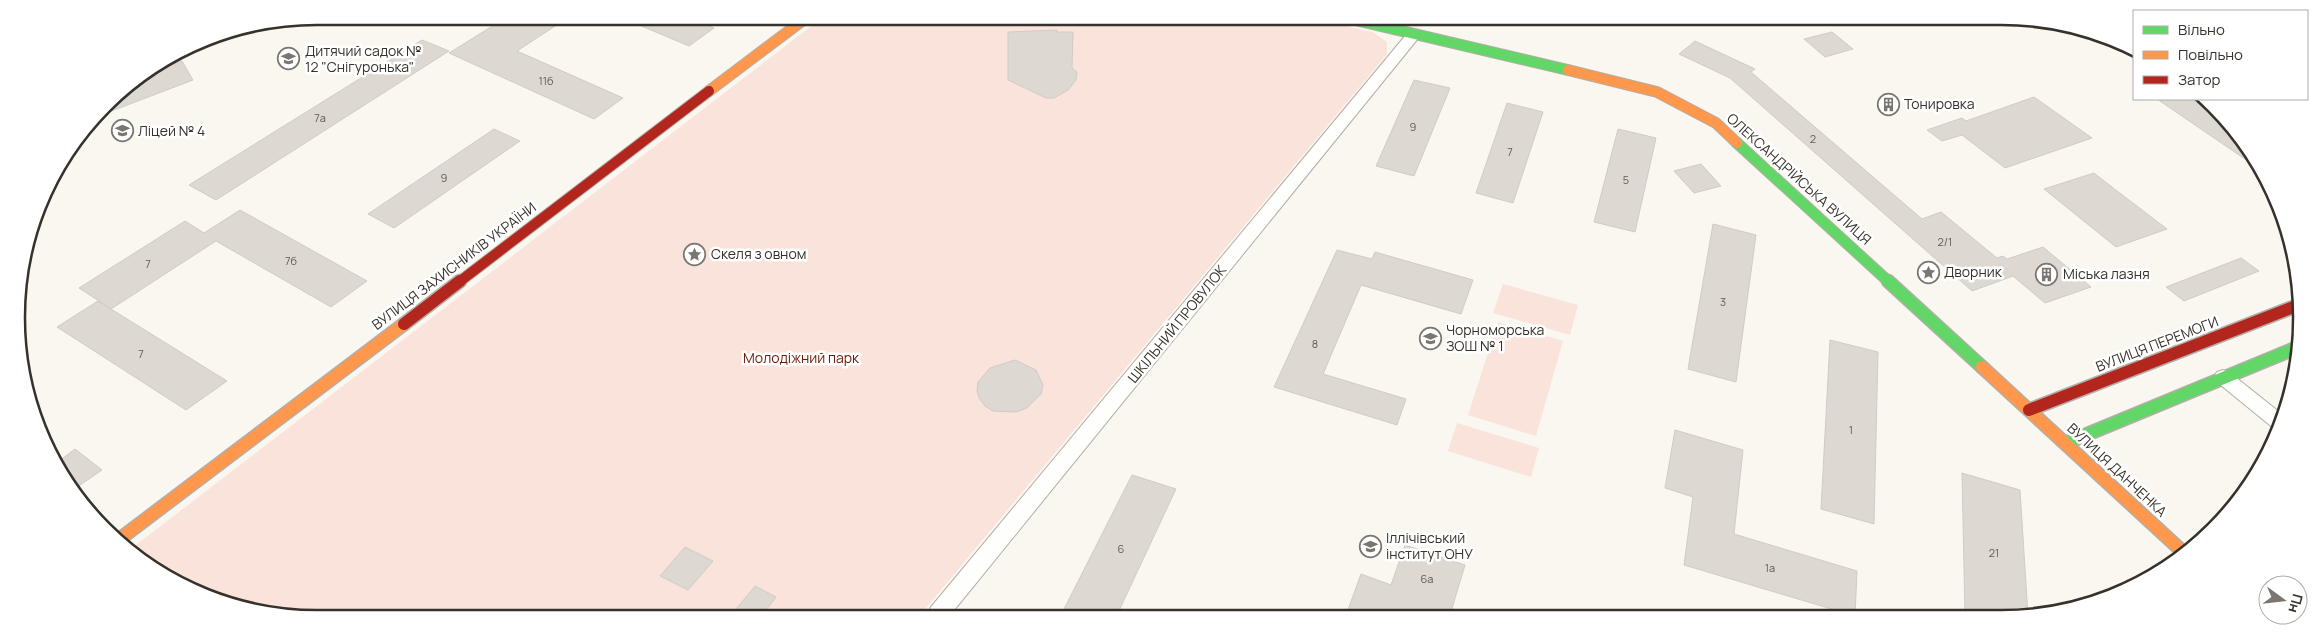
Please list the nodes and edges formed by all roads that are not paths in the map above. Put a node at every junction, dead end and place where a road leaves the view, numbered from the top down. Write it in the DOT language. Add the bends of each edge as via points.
graph roads {
  1 [pos="797,25"];
  2 [pos="1378,25"];
  3 [pos="1415,33"];
  4 [pos="2292,307"];
  5 [pos="2291,350"];
  6 [pos="2223,378"];
  7 [pos="2029,410"];
  8 [pos="2274,419"];
  9 [pos="2066,443"];
  10 [pos="124,536"];
  11 [pos="2180,549"];
  12 [pos="941,610"];
  1 -- 10 [label="main road, ВУЛИЦЯ ЗАХИСНИКІВ УКРАЇНИ"];
  2 -- 3 [label="main road, ОЛЕКСАНДРІЙСЬКА ВУЛИЦЯ"];
  3 -- 7 [label="main road, ОЛЕКСАНДРІЙСЬКА ВУЛИЦЯ" via="1657,92 1716,122"];
  3 -- 12 [label="street, ШКІЛЬНИЙ ПРОВУЛОК"];
  4 -- 7 [label="main road, ВУЛИЦЯ ПЕРЕМОГИ"];
  5 -- 6 [label="main road"];
  6 -- 8 [label="street"];
  6 -- 9 [label="main road"];
  7 -- 9 [label="main road, ВУЛИЦЯ ДАНЧЕНКА"];
  9 -- 11 [label="main road, ВУЛИЦЯ ДАНЧЕНКА"];
}
